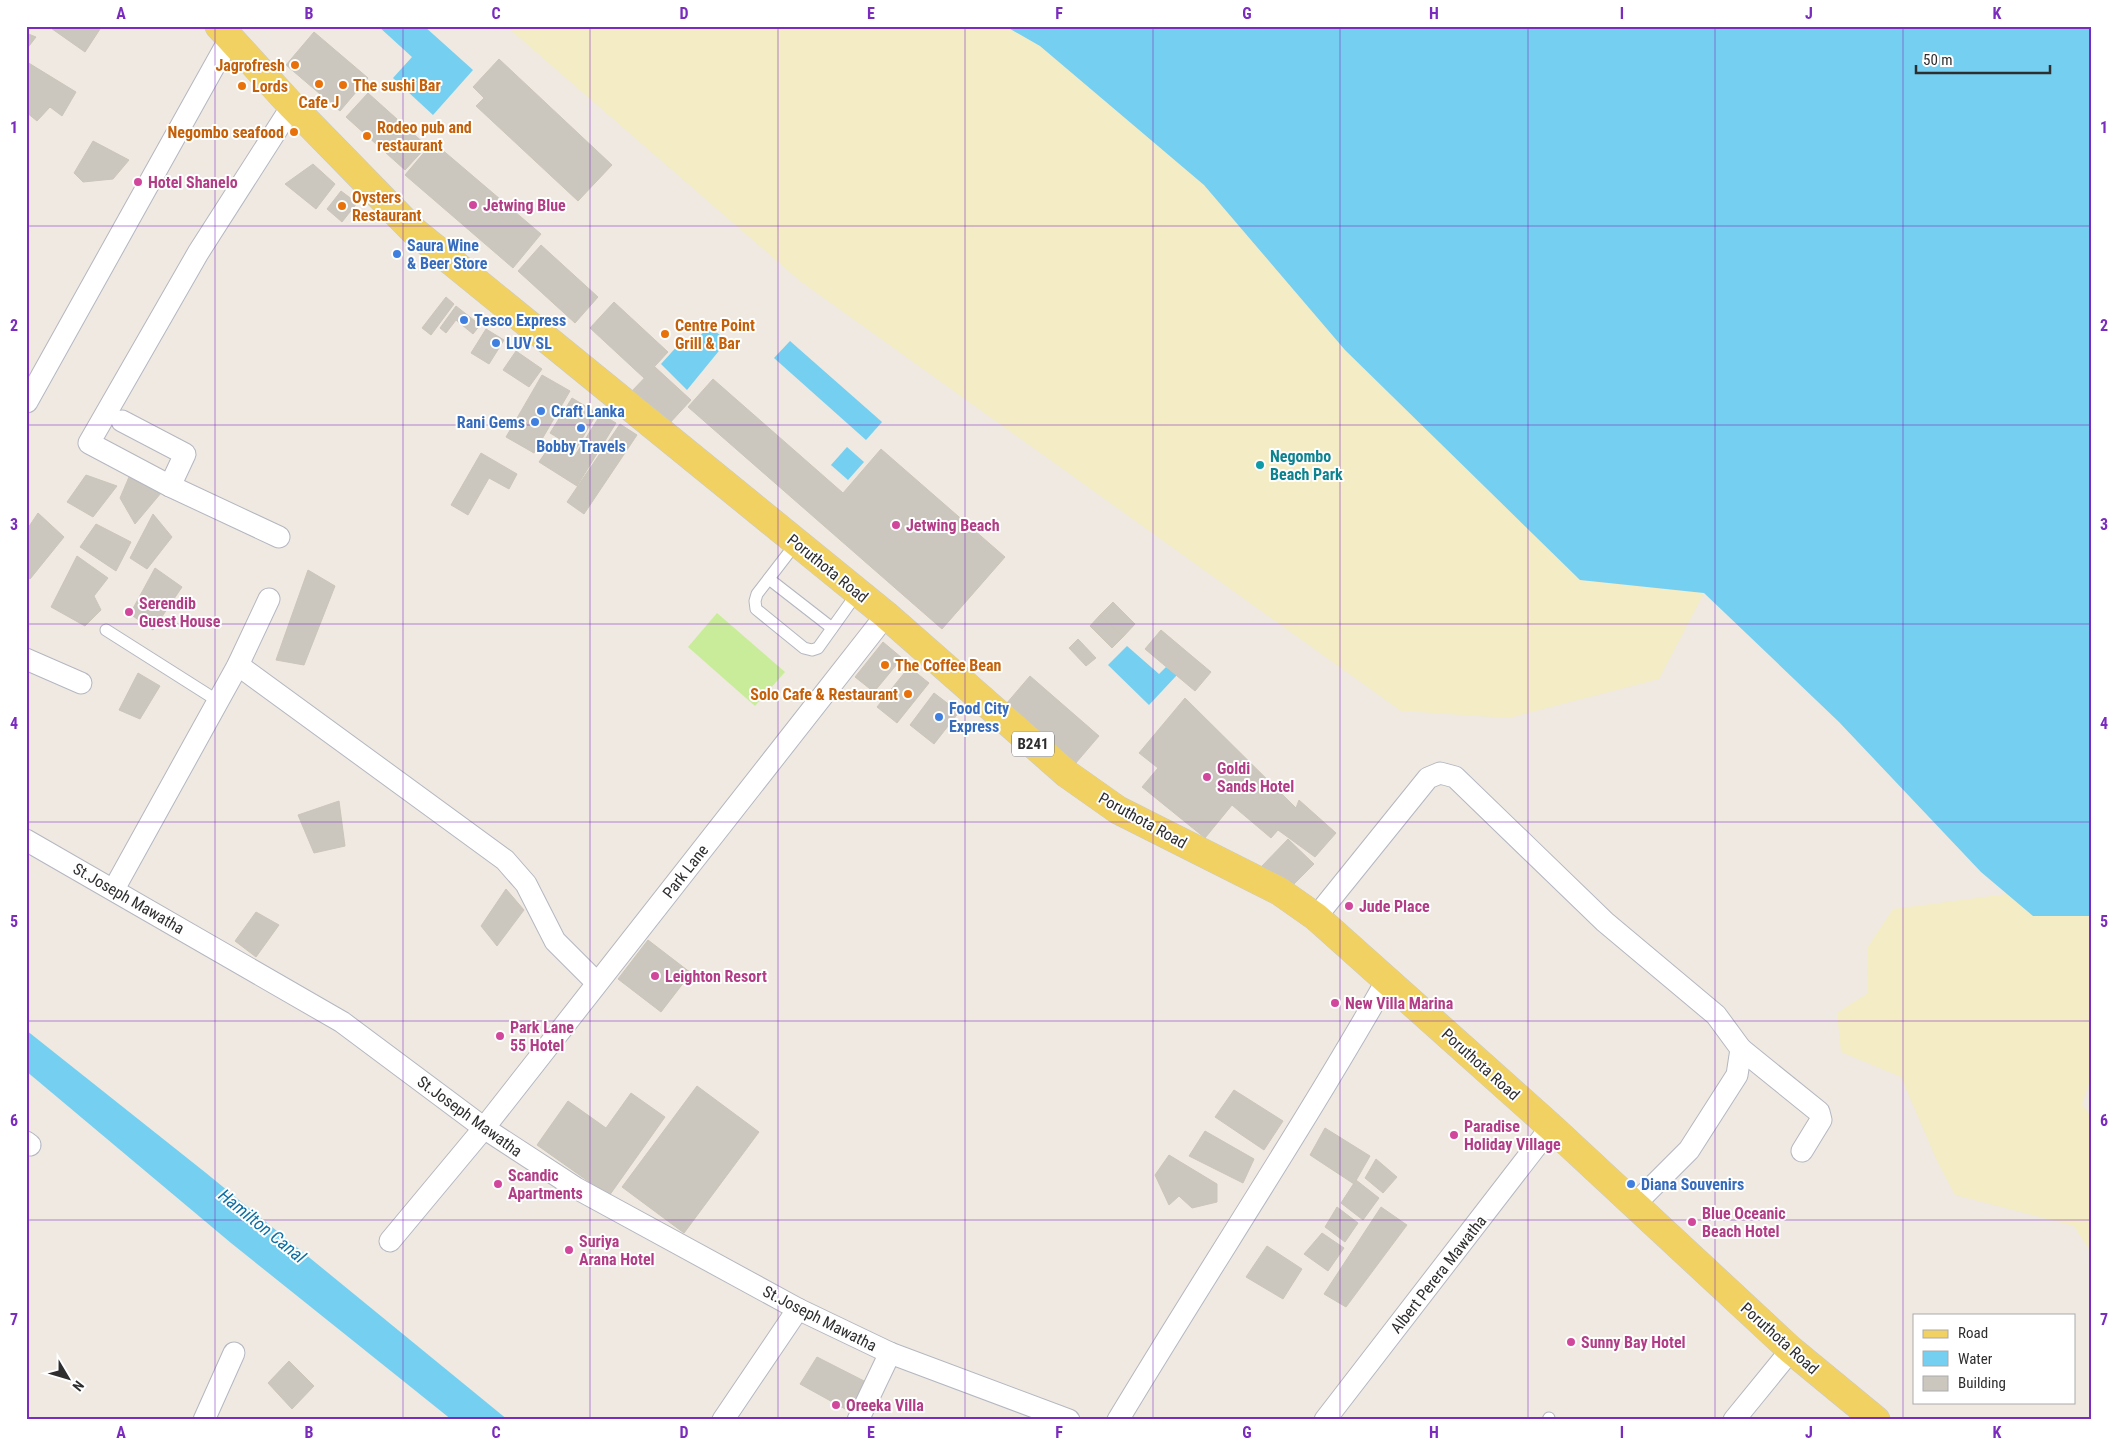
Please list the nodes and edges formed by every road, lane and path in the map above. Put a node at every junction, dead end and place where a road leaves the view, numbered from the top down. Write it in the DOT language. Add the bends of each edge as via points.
graph roads {
  1 [pos="225,32"];
  2 [pos="292,106"];
  3 [pos="27,402"];
  4 [pos="122,420"];
  5 [pos="170,486"];
  6 [pos="279,537"];
  7 [pos="797,542"];
  8 [pos="769,579"];
  9 [pos="858,592"];
  10 [pos="269,599"];
  11 [pos="886,614"];
  12 [pos="832,628"];
  13 [pos="106,630"];
  14 [pos="26,658"];
  15 [pos="238,665"];
  16 [pos="81,683"];
  17 [pos="218,701"];
  18 [pos="26,840"];
  19 [pos="114,890"];
  20 [pos="1316,917"];
  21 [pos="1387,980"];
  22 [pos="597,983"];
  23 [pos="1741,1049"];
  24 [pos="1551,1127"];
  25 [pos="484,1128"];
  26 [pos="1802,1151"];
  27 [pos="1635,1204"];
  28 [pos="390,1241"];
  29 [pos="798,1309"];
  30 [pos="1791,1350"];
  31 [pos="234,1353"];
  32 [pos="890,1353"];
  33 [pos="204,1420"];
  34 [pos="723,1420"];
  35 [pos="858,1420"];
  36 [pos="1068,1420"];
  37 [pos="1118,1420"];
  38 [pos="1325,1420"];
  39 [pos="1734,1420"];
  40 [pos="1876,1420"];
  1 -- 2 [label="main road, Poruthota Road / B241"];
  1 -- 3 [label="street"];
  2 -- 5 [label="street" via="198,253 89,443"];
  2 -- 7 [label="main road, Poruthota Road / B241" via="414,231"];
  4 -- 5 [label="street" via="185,454"];
  5 -- 6 [label="street"];
  7 -- 8 [label="lane"];
  7 -- 9 [label="main road, Poruthota Road / B241"];
  8 -- 12 [label="lane"];
  8 -- 12 [label="lane" via="757,594 756,609 804,648 818,648"];
  9 -- 11 [label="main road, Poruthota Road / B241"];
  9 -- 12 [label="lane"];
  10 -- 15 [label="street"];
  11 -- 20 [label="main road, Poruthota Road / B241" via="1068,774 1118,810 1279,891"];
  11 -- 22 [label="street, Park Lane"];
  13 -- 17 [label="lane"];
  14 -- 16 [label="street"];
  15 -- 17 [label="street"];
  15 -- 22 [label="street" via="505,860 526,884 555,941"];
  17 -- 19 [label="street"];
  18 -- 19 [label="street, St.Joseph Mawatha"];
  19 -- 25 [label="street, St.Joseph Mawatha" via="342,1022"];
  20 -- 21 [label="main road, Poruthota Road / B241"];
  20 -- 23 [label="street" via="1428,778 1440,773 1455,777 1605,922 1716,1015"];
  21 -- 24 [label="main road, Poruthota Road / B241"];
  21 -- 37 [label="street" via="1341,1061"];
  22 -- 25 [label="street, Park Lane"];
  23 -- 26 [label="street" via="1819,1112 1821,1120"];
  23 -- 27 [label="street" via="1737,1075 1689,1150"];
  24 -- 27 [label="main road, Poruthota Road / B241"];
  24 -- 38 [label="street, Albert Perera Mawatha"];
  25 -- 28 [label="street, Park Lane"];
  25 -- 29 [label="street, St.Joseph Mawatha" via="576,1188"];
  27 -- 30 [label="main road, Poruthota Road / B241"];
  29 -- 32 [label="street, St.Joseph Mawatha"];
  29 -- 34 [label="street"];
  30 -- 39 [label="street"];
  30 -- 40 [label="main road, Poruthota Road / B241"];
  31 -- 33 [label="street"];
  32 -- 35 [label="street"];
  32 -- 36 [label="street, St.Joseph Mawatha"];
}
